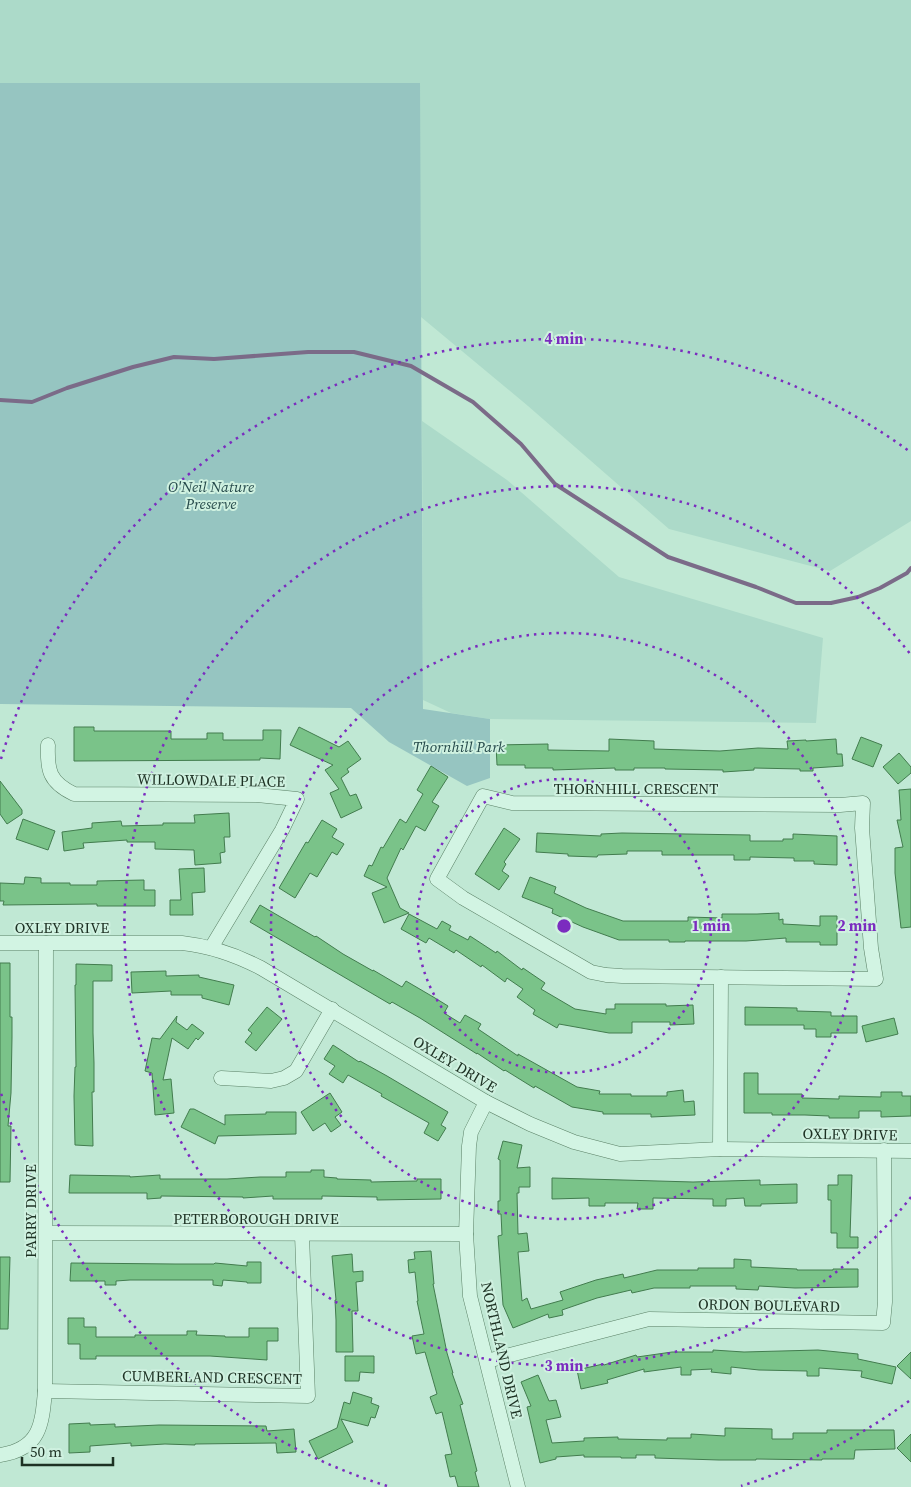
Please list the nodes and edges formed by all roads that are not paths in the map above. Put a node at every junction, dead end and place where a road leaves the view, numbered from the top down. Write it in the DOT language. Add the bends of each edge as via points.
graph roads {
  1 [pos="48,745"];
  2 [pos="0,943"];
  3 [pos="46,943"];
  4 [pos="211,948"];
  5 [pos="721,977"];
  6 [pos="332,1009"];
  7 [pos="221,1078"];
  8 [pos="486,1102"];
  9 [pos="720,1149"];
  10 [pos="884,1150"];
  11 [pos="911,1151"];
  12 [pos="46,1233"];
  13 [pos="466,1234"];
  14 [pos="302,1235"];
  15 [pos="487,1361"];
  16 [pos="45,1391"];
  17 [pos="0,1455"];
  18 [pos="518,1487"];
  1 -- 4 [label="street, WILLOWDALE PLACE" via="50,773 56,783 74,794 257,795 297,799 282,830"];
  2 -- 3 [label="street, OXLEY DRIVE"];
  3 -- 4 [label="street, OXLEY DRIVE" via="182,943"];
  3 -- 12 [label="street, PARRY DRIVE"];
  4 -- 6 [label="street, OXLEY DRIVE" via="238,956"];
  5 -- 5 [label="street, THORNHILL CRESCENT" via="876,979 862,828 864,803 512,803 483,796 437,879 463,898 591,972"];
  5 -- 9 [label="street"];
  6 -- 7 [label="street" via="296,1071 271,1081"];
  6 -- 8 [label="street, OXLEY DRIVE"];
  8 -- 9 [label="street, OXLEY DRIVE" via="574,1142 620,1154"];
  8 -- 13 [label="street, NORTHLAND DRIVE" via="471,1132"];
  9 -- 10 [label="street, OXLEY DRIVE"];
  10 -- 11 [label="street, OXLEY DRIVE"];
  10 -- 15 [label="street, ORDON BOULEVARD" via="883,1323 649,1319"];
  12 -- 14 [label="street, PETERBOROUGH DRIVE"];
  12 -- 16 [label="street, PARRY DRIVE"];
  13 -- 14 [label="street, PETERBOROUGH DRIVE"];
  13 -- 15 [label="street, NORTHLAND DRIVE" via="470,1296"];
  14 -- 16 [label="street, CUMBERLAND CRESCENT" via="308,1396"];
  15 -- 18 [label="street, NORTHLAND DRIVE"];
  16 -- 17 [label="street, PARRY DRIVE" via="42,1419 30,1443 22,1449"];
}
